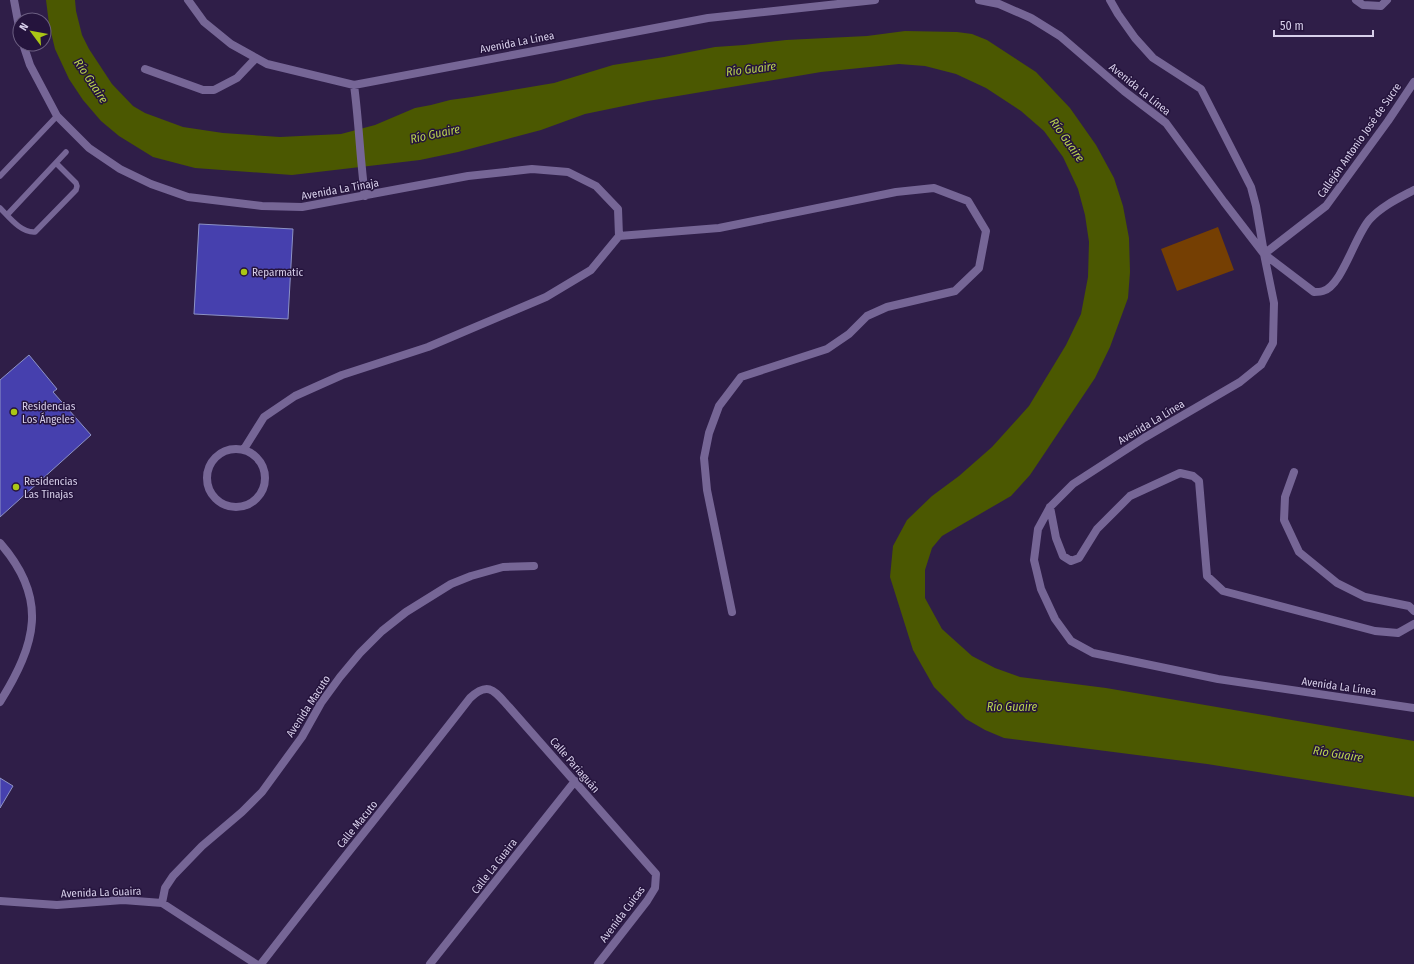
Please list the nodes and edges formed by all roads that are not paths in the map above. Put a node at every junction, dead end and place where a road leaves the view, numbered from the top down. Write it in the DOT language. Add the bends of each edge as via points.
graph roads {
  1 [pos="14,0"];
  2 [pos="188,0"];
  3 [pos="875,0"];
  4 [pos="979,0"];
  5 [pos="1110,0"];
  6 [pos="1356,0"];
  7 [pos="1387,0"];
  8 [pos="16,12"];
  9 [pos="26,52"];
  10 [pos="256,58"];
  11 [pos="145,69"];
  12 [pos="1414,82"];
  13 [pos="354,85"];
  14 [pos="57,116"];
  15 [pos="66,152"];
  16 [pos="56,164"];
  17 [pos="0,176"];
  18 [pos="1414,190"];
  19 [pos="365,196"];
  20 [pos="0,208"];
  21 [pos="7,215"];
  22 [pos="619,236"];
  23 [pos="1264,254"];
  24 [pos="244,449"];
  25 [pos="1294,472"];
  26 [pos="1050,507"];
  27 [pos="0,543"];
  28 [pos="534,566"];
  29 [pos="1414,611"];
  30 [pos="732,612"];
  31 [pos="1414,624"];
  32 [pos="470,698"];
  33 [pos="0,702"];
  34 [pos="1414,708"];
  35 [pos="575,781"];
  36 [pos="656,874"];
  37 [pos="0,901"];
  38 [pos="162,903"];
  39 [pos="256,964"];
  40 [pos="261,964"];
  41 [pos="430,964"];
  42 [pos="598,964"];
  1 -- 8 [label="street"];
  2 -- 10 [label="street, Avenida La Línea" via="204,22 231,44"];
  3 -- 13 [label="street, Avenida La Línea" via="708,18"];
  4 -- 23 [label="street, Avenida La Línea" via="999,4 1031,18 1060,36 1166,123"];
  5 -- 23 [label="street" via="1135,38 1153,58 1201,88 1251,187"];
  6 -- 7 [label="street" via="1363,5 1381,6"];
  9 -- 14 [label="street, Avenida La Tinaja"];
  10 -- 11 [label="street" via="237,78 214,90 203,90"];
  10 -- 13 [label="street, Avenida La Línea" via="267,64"];
  12 -- 23 [label="street, Callejón Antonio José de Sucre" via="1326,206"];
  13 -- 19 [label="street"];
  14 -- 17 [label="lane"];
  14 -- 19 [label="street, Avenida La Tinaja" via="89,148 120,169 151,184 188,196 262,206 302,207"];
  15 -- 16 [label="lane"];
  16 -- 21 [label="lane"];
  16 -- 21 [label="lane" via="76,183 76,190 35,232 24,230"];
  18 -- 23 [label="street" via="1387,205 1369,220 1335,283 1324,291 1314,292"];
  19 -- 22 [label="street, Avenida La Tinaja" via="468,176 532,169 568,172 596,186 618,209"];
  20 -- 21 [label="lane"];
  22 -- 24 [label="street" via="591,270 546,297 428,347 342,375 295,396 264,417"];
  22 -- 30 [label="street" via="719,228 896,192 934,188 968,201 986,231 979,268 955,291 887,307 867,316 849,334 827,349 741,377 719,406 709,433 704,458 707,490"];
  23 -- 26 [label="street, Avenida La Línea" via="1274,303 1273,343 1261,365 1240,382 1144,438 1073,484"];
  24 -- 24 [label="street" via="225,451 211,462 206,480 213,498 228,508 246,506 261,494 266,476 259,459"];
  25 -- 29 [label="street" via="1285,497 1284,520 1299,552 1336,583 1365,597 1408,606"];
  26 -- 31 [label="street" via="1056,538 1063,556 1071,561 1079,558 1097,529 1130,496 1180,473 1193,476 1200,481 1207,576 1222,591 1375,631 1398,633"];
  26 -- 34 [label="street, Avenida La Línea" via="1038,529 1034,560 1041,589 1054,620 1071,641 1093,654 1218,679"];
  27 -- 33 [label="street" via="17,564 29,590 33,621 22,662"];
  28 -- 38 [label="street, Avenida Macuto" via="503,567 451,584 406,612 382,631 340,677 302,737 262,792 173,876 165,888"];
  32 -- 35 [label="street, Calle Pariaguán" via="487,688 494,692"];
  32 -- 40 [label="street, Calle Macuto"];
  35 -- 36 [label="street, Calle Pariaguán"];
  35 -- 41 [label="street, Calle La Guaira"];
  36 -- 42 [label="street, Avenida Cuicas" via="655,888 648,901"];
  37 -- 38 [label="street, Avenida La Guaira" via="57,905 123,900"];
  38 -- 39 [label="street, Avenida La Guaira"];
}
